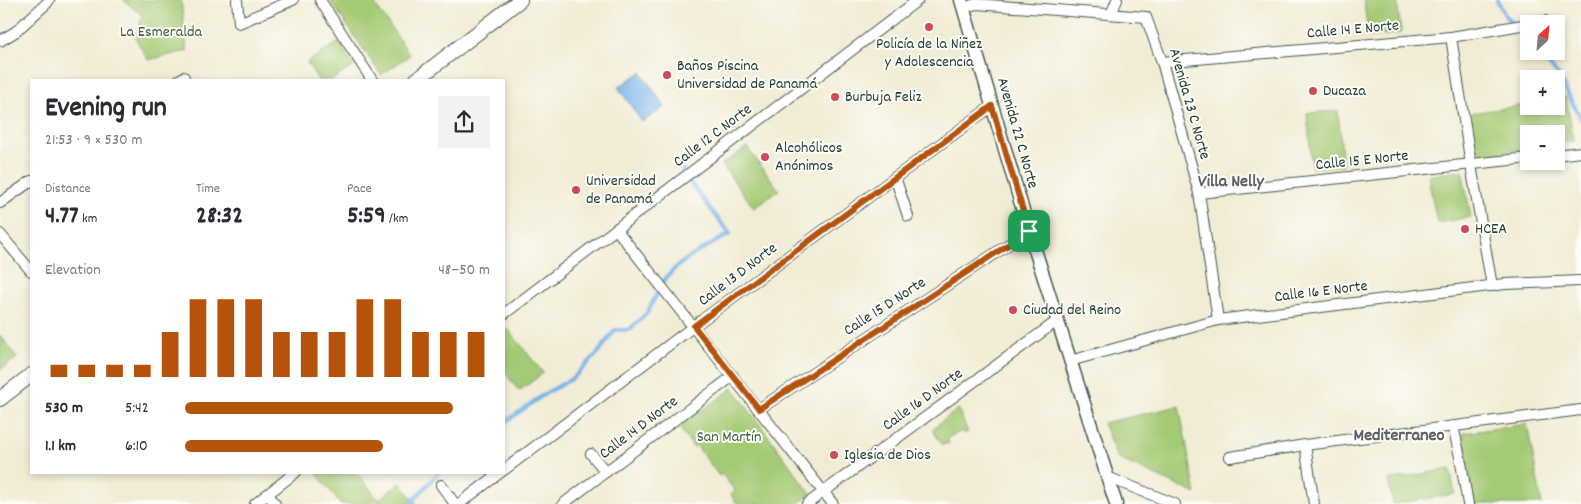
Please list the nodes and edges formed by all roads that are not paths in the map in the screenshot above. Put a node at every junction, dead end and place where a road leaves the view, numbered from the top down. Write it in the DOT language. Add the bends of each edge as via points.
graph roads {
  1 [pos="49,0"];
  2 [pos="237,0"];
  3 [pos="293,0"];
  4 [pos="320,0"];
  5 [pos="520,0"];
  6 [pos="918,0"];
  7 [pos="1117,0"];
  8 [pos="976,2"];
  9 [pos="962,4"];
  10 [pos="1111,14"];
  11 [pos="1520,24"];
  12 [pos="1451,37"];
  13 [pos="0,41"];
  14 [pos="1162,62"];
  15 [pos="371,79"];
  16 [pos="417,79"];
  17 [pos="992,106"];
  18 [pos="1581,152"];
  19 [pos="1565,154"];
  20 [pos="1520,159"];
  21 [pos="1471,165"];
  22 [pos="895,177"];
  23 [pos="30,182"];
  24 [pos="1199,193"];
  25 [pos="0,203"];
  26 [pos="908,216"];
  27 [pos="616,229"];
  28 [pos="1029,231"];
  29 [pos="0,234"];
  30 [pos="30,270"];
  31 [pos="1581,281"];
  32 [pos="1492,286"];
  33 [pos="505,313"];
  34 [pos="1218,320"];
  35 [pos="1057,321"];
  36 [pos="694,326"];
  37 [pos="1070,361"];
  38 [pos="30,376"];
  39 [pos="733,376"];
  40 [pos="0,399"];
  41 [pos="759,409"];
  42 [pos="1581,410"];
  43 [pos="1453,426"];
  44 [pos="1305,445"];
  45 [pos="590,454"];
  46 [pos="1230,457"];
  47 [pos="505,469"];
  48 [pos="606,472"];
  49 [pos="293,474"];
  50 [pos="498,474"];
  51 [pos="1107,477"];
  52 [pos="441,485"];
  53 [pos="824,492"];
  54 [pos="268,494"];
  55 [pos="255,504"];
  56 [pos="275,504"];
  57 [pos="455,504"];
  58 [pos="460,504"];
  59 [pos="564,504"];
  60 [pos="807,504"];
  61 [pos="833,504"];
  62 [pos="1116,504"];
  63 [pos="1175,504"];
  64 [pos="1314,504"];
  65 [pos="1468,504"];
  1 -- 13 [label="street" via="15,32"];
  2 -- 3 [label="street" via="239,23"];
  4 -- 15 [label="street"];
  5 -- 16 [label="main road"];
  6 -- 27 [label="street, Calle 12 C Norte"];
  7 -- 10 [label="street"];
  8 -- 9 [label="street"];
  8 -- 10 [label="street"];
  9 -- 17 [label="street, Avenida 22 C Norte"];
  10 -- 14 [label="street, Avenida 23 C Norte" via="1146,17"];
  11 -- 12 [label="street, Calle 14 E Norte"];
  12 -- 14 [label="street, Calle 14 E Norte"];
  12 -- 21 [label="street"];
  14 -- 24 [label="street, Avenida 23 C Norte"];
  17 -- 22 [label="street, Calle 13 D Norte"];
  17 -- 28 [label="street, Avenida 22 C Norte"];
  18 -- 19 [label="street"];
  20 -- 21 [label="street, Calle 15 E Norte"];
  21 -- 24 [label="street, Calle 15 E Norte"];
  21 -- 32 [label="street"];
  22 -- 26 [label="street"];
  22 -- 36 [label="street, Calle 13 D Norte"];
  23 -- 25 [label="street"];
  24 -- 34 [label="street, Avenida 23 C Norte"];
  27 -- 33 [label="street, Calle 12 C Norte"];
  27 -- 36 [label="street"];
  28 -- 35 [label="street, Avenida 22 C Norte"];
  28 -- 41 [label="street, Calle 15 D Norte"];
  29 -- 30 [label="street"];
  31 -- 32 [label="street, Calle 16 E Norte"];
  32 -- 34 [label="street, Calle 16 E Norte"];
  34 -- 37 [label="street, Calle 16 E Norte"];
  35 -- 37 [label="street, Avenida 22 C Norte"];
  35 -- 53 [label="street, Calle 16 D Norte"];
  36 -- 39 [label="street"];
  36 -- 47 [label="street, Calle 13 D Norte"];
  37 -- 51 [label="street, Avenida 22 C Norte"];
  38 -- 40 [label="main road"];
  39 -- 41 [label="street"];
  39 -- 48 [label="street, Calle 14 D Norte"];
  41 -- 53 [label="street"];
  42 -- 43 [label="street"];
  43 -- 44 [label="street"];
  43 -- 65 [label="street"];
  44 -- 46 [label="street"];
  44 -- 64 [label="street"];
  45 -- 48 [label="street"];
  48 -- 59 [label="street, Calle 14 D Norte"];
  49 -- 54 [label="street"];
  50 -- 58 [label="street, Calle 13 D Norte"];
  51 -- 62 [label="street, Avenida 22 C Norte"];
  51 -- 63 [label="street"];
  52 -- 57 [label="street"];
  53 -- 60 [label="street, Calle 16 D Norte"];
  53 -- 61 [label="street"];
  54 -- 55 [label="street"];
  54 -- 56 [label="street"];
}
